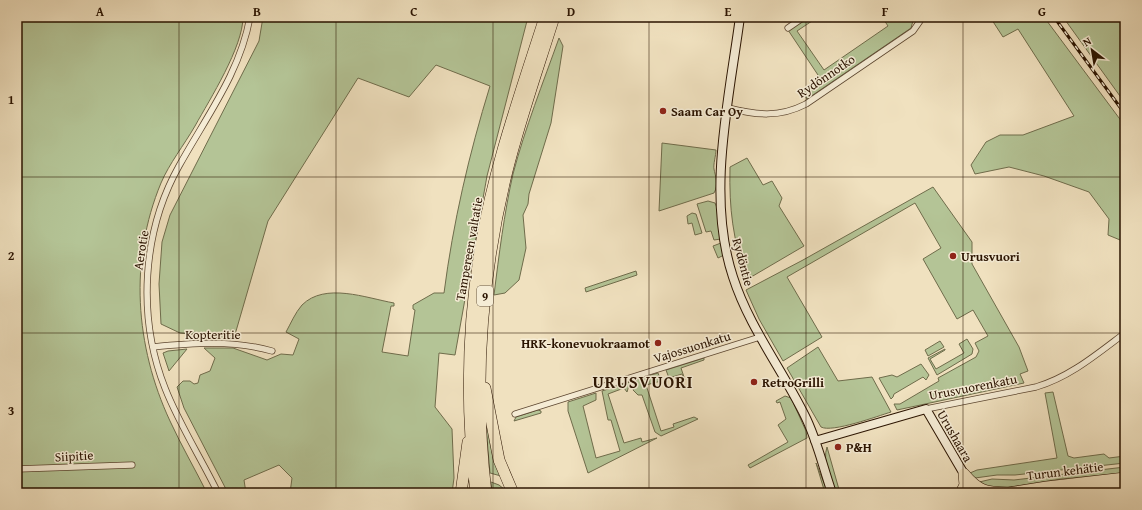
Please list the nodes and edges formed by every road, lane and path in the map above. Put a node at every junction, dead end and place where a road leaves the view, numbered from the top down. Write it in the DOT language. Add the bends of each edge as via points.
graph roads {
  1 [pos="250,17"];
  2 [pos="545,17"];
  3 [pos="554,17"];
  4 [pos="559,17"];
  5 [pos="740,17"];
  6 [pos="804,17"];
  7 [pos="920,17"];
  8 [pos="788,28"];
  9 [pos="547,38"];
  10 [pos="728,108"];
  11 [pos="1125,333"];
  12 [pos="760,337"];
  13 [pos="153,347"];
  14 [pos="272,351"];
  15 [pos="480,362"];
  16 [pos="926,409"];
  17 [pos="515,414"];
  18 [pos="470,427"];
  19 [pos="815,441"];
  20 [pos="132,465"];
  21 [pos="17,469"];
  22 [pos="964,474"];
  23 [pos="1125,478"];
  24 [pos="1122,488"];
  25 [pos="218,493"];
  26 [pos="461,493"];
  27 [pos="476,493"];
  28 [pos="486,493"];
  29 [pos="513,493"];
  30 [pos="832,493"];
  31 [pos="961,493"];
  32 [pos="1010,493"];
  33 [pos="1074,493"];
  34 [pos="1104,493"];
  1 -- 13 [label="street, Aerotie" via="242,52 233,73 178,167 158,217 150,248 147,280"];
  2 -- 18 [label="highway, Tampereen valtatie / 9" via="507,136 481,244 472,321"];
  3 -- 9 [label="highway, Tampereen valtatie / 9"];
  4 -- 9 [label="highway"];
  5 -- 10 [label="street, Rydöntie"];
  6 -- 8 [label="street"];
  7 -- 10 [label="street, Rydönnotko" via="913,30 806,104 780,114 763,115"];
  9 -- 15 [label="highway, Tampereen valtatie / 9" via="507,171 494,234 483,313"];
  10 -- 12 [label="street, Rydöntie" via="720,170 723,235 733,277"];
  11 -- 16 [label="street, Urusvuorenkatu" via="1083,365 1052,382"];
  12 -- 17 [label="street, Vajossuonkatu"];
  12 -- 19 [label="street, Rydöntie" via="804,415"];
  13 -- 14 [label="street, Kopteritie" via="223,343"];
  13 -- 25 [label="street, Aerotie" via="173,407"];
  15 -- 28 [label="highway, Tampereen valtatie / 9" via="481,447"];
  15 -- 29 [label="highway" via="495,446"];
  16 -- 19 [label="street, Urusvuorenkatu"];
  16 -- 22 [label="street, Urushaara"];
  18 -- 26 [label="highway"];
  18 -- 27 [label="highway, Tampereen valtatie / 9"];
  19 -- 30 [label="street, Rydöntie"];
  20 -- 21 [label="street, Siipitie"];
  22 -- 31 [label="highway" via="965,485"];
  22 -- 32 [label="highway, Turun kehätie" via="973,485 983,491"];
  23 -- 32 [label="highway, Turun kehätie"];
  24 -- 33 [label="highway, Turun kehätie"];
  24 -- 34 [label="highway"];
}
